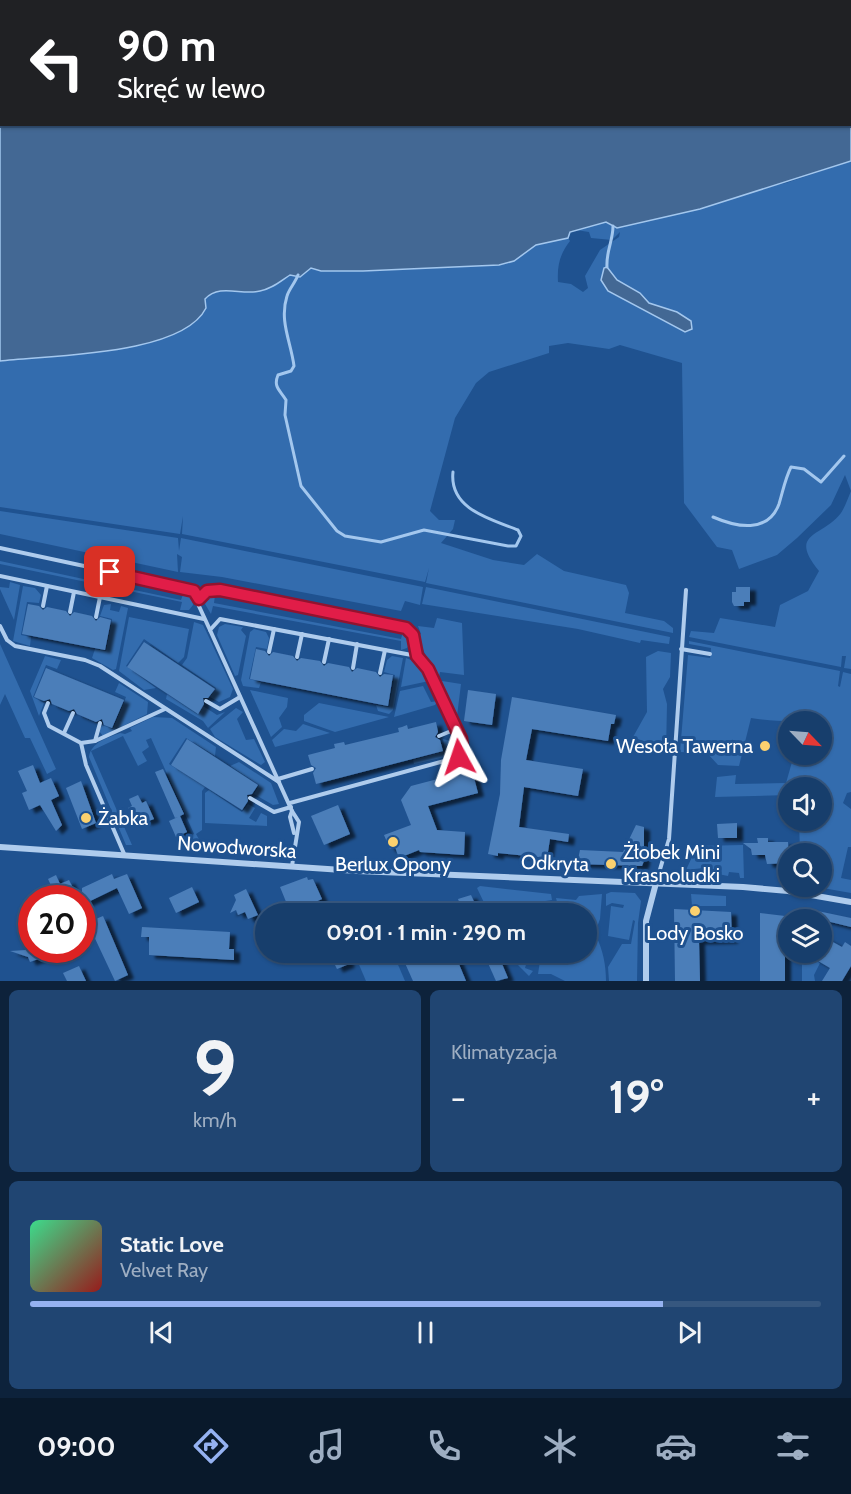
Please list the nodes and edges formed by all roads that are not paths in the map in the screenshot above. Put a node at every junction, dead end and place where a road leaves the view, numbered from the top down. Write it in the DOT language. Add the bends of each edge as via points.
graph roads {
  1 [pos="0,548"];
  2 [pos="0,576"];
  3 [pos="47,586"];
  4 [pos="686,590"];
  5 [pos="74,592"];
  6 [pos="100,597"];
  7 [pos="199,599"];
  8 [pos="43,606"];
  9 [pos="70,612"];
  10 [pos="96,617"];
  11 [pos="204,619"];
  12 [pos="0,626"];
  13 [pos="274,629"];
  14 [pos="210,630"];
  15 [pos="302,634"];
  16 [pos="329,639"];
  17 [pos="357,645"];
  18 [pos="680,649"];
  19 [pos="385,650"];
  20 [pos="269,652"];
  21 [pos="710,654"];
  22 [pos="417,656"];
  23 [pos="297,657"];
  24 [pos="324,662"];
  25 [pos="353,668"];
  26 [pos="380,673"];
  27 [pos="240,697"];
  28 [pos="206,701"];
  29 [pos="48,703"];
  30 [pos="165,709"];
  31 [pos="73,713"];
  32 [pos="100,723"];
  33 [pos="456,729"];
  34 [pos="64,733"];
  35 [pos="439,736"];
  36 [pos="94,741"];
  37 [pos="81,743"];
  38 [pos="312,769"];
  39 [pos="279,781"];
  40 [pos="250,798"];
  41 [pos="291,807"];
  42 [pos="0,846"];
  43 [pos="126,856"];
  44 [pos="292,867"];
  45 [pos="473,876"];
  46 [pos="656,883"];
  47 [pos="851,902"];
  48 [pos="646,981"];
  1 -- 7 [label="lane" via="182,587 194,591"];
  2 -- 3 [label="lane"];
  3 -- 5 [label="lane"];
  3 -- 8 [label="lane"];
  4 -- 18 [label="lane"];
  5 -- 6 [label="lane"];
  5 -- 9 [label="lane"];
  6 -- 10 [label="lane"];
  6 -- 11 [label="lane"];
  7 -- 11 [label="lane"];
  7 -- 22 [label="lane" via="207,591 220,590 406,628 413,635"];
  11 -- 14 [label="lane"];
  12 -- 30 [label="lane" via="15,646 100,666"];
  13 -- 14 [label="lane" via="220,619"];
  13 -- 15 [label="lane"];
  13 -- 20 [label="lane"];
  14 -- 27 [label="lane"];
  15 -- 16 [label="lane"];
  15 -- 23 [label="lane"];
  16 -- 17 [label="lane"];
  16 -- 24 [label="lane"];
  17 -- 19 [label="lane"];
  17 -- 25 [label="lane"];
  18 -- 21 [label="lane"];
  18 -- 46 [label="lane" via="669,839"];
  19 -- 22 [label="lane"];
  19 -- 26 [label="lane"];
  22 -- 33 [label="lane" via="428,669"];
  27 -- 28 [label="lane" via="220,709"];
  27 -- 39 [label="lane"];
  29 -- 34 [label="lane" via="46,721"];
  30 -- 36 [label="lane"];
  30 -- 39 [label="lane"];
  31 -- 34 [label="lane"];
  32 -- 36 [label="lane"];
  33 -- 35 [label="lane"];
  33 -- 41 [label="lane" via="462,748 459,757"];
  34 -- 37 [label="lane"];
  36 -- 37 [label="lane"];
  37 -- 43 [label="lane" via="86,765"];
  38 -- 39 [label="lane"];
  39 -- 41 [label="lane"];
  40 -- 41 [label="lane" via="274,812"];
  41 -- 44 [label="lane" via="295,834"];
  42 -- 43 [label="street, Nowodworska"];
  43 -- 44 [label="street, Nowodworska"];
  44 -- 45 [label="street, Nowodworska"];
  45 -- 46 [label="street, Odkryta"];
  46 -- 47 [label="street, Odkryta" via="788,891"];
  46 -- 48 [label="street" via="646,921"];
}
